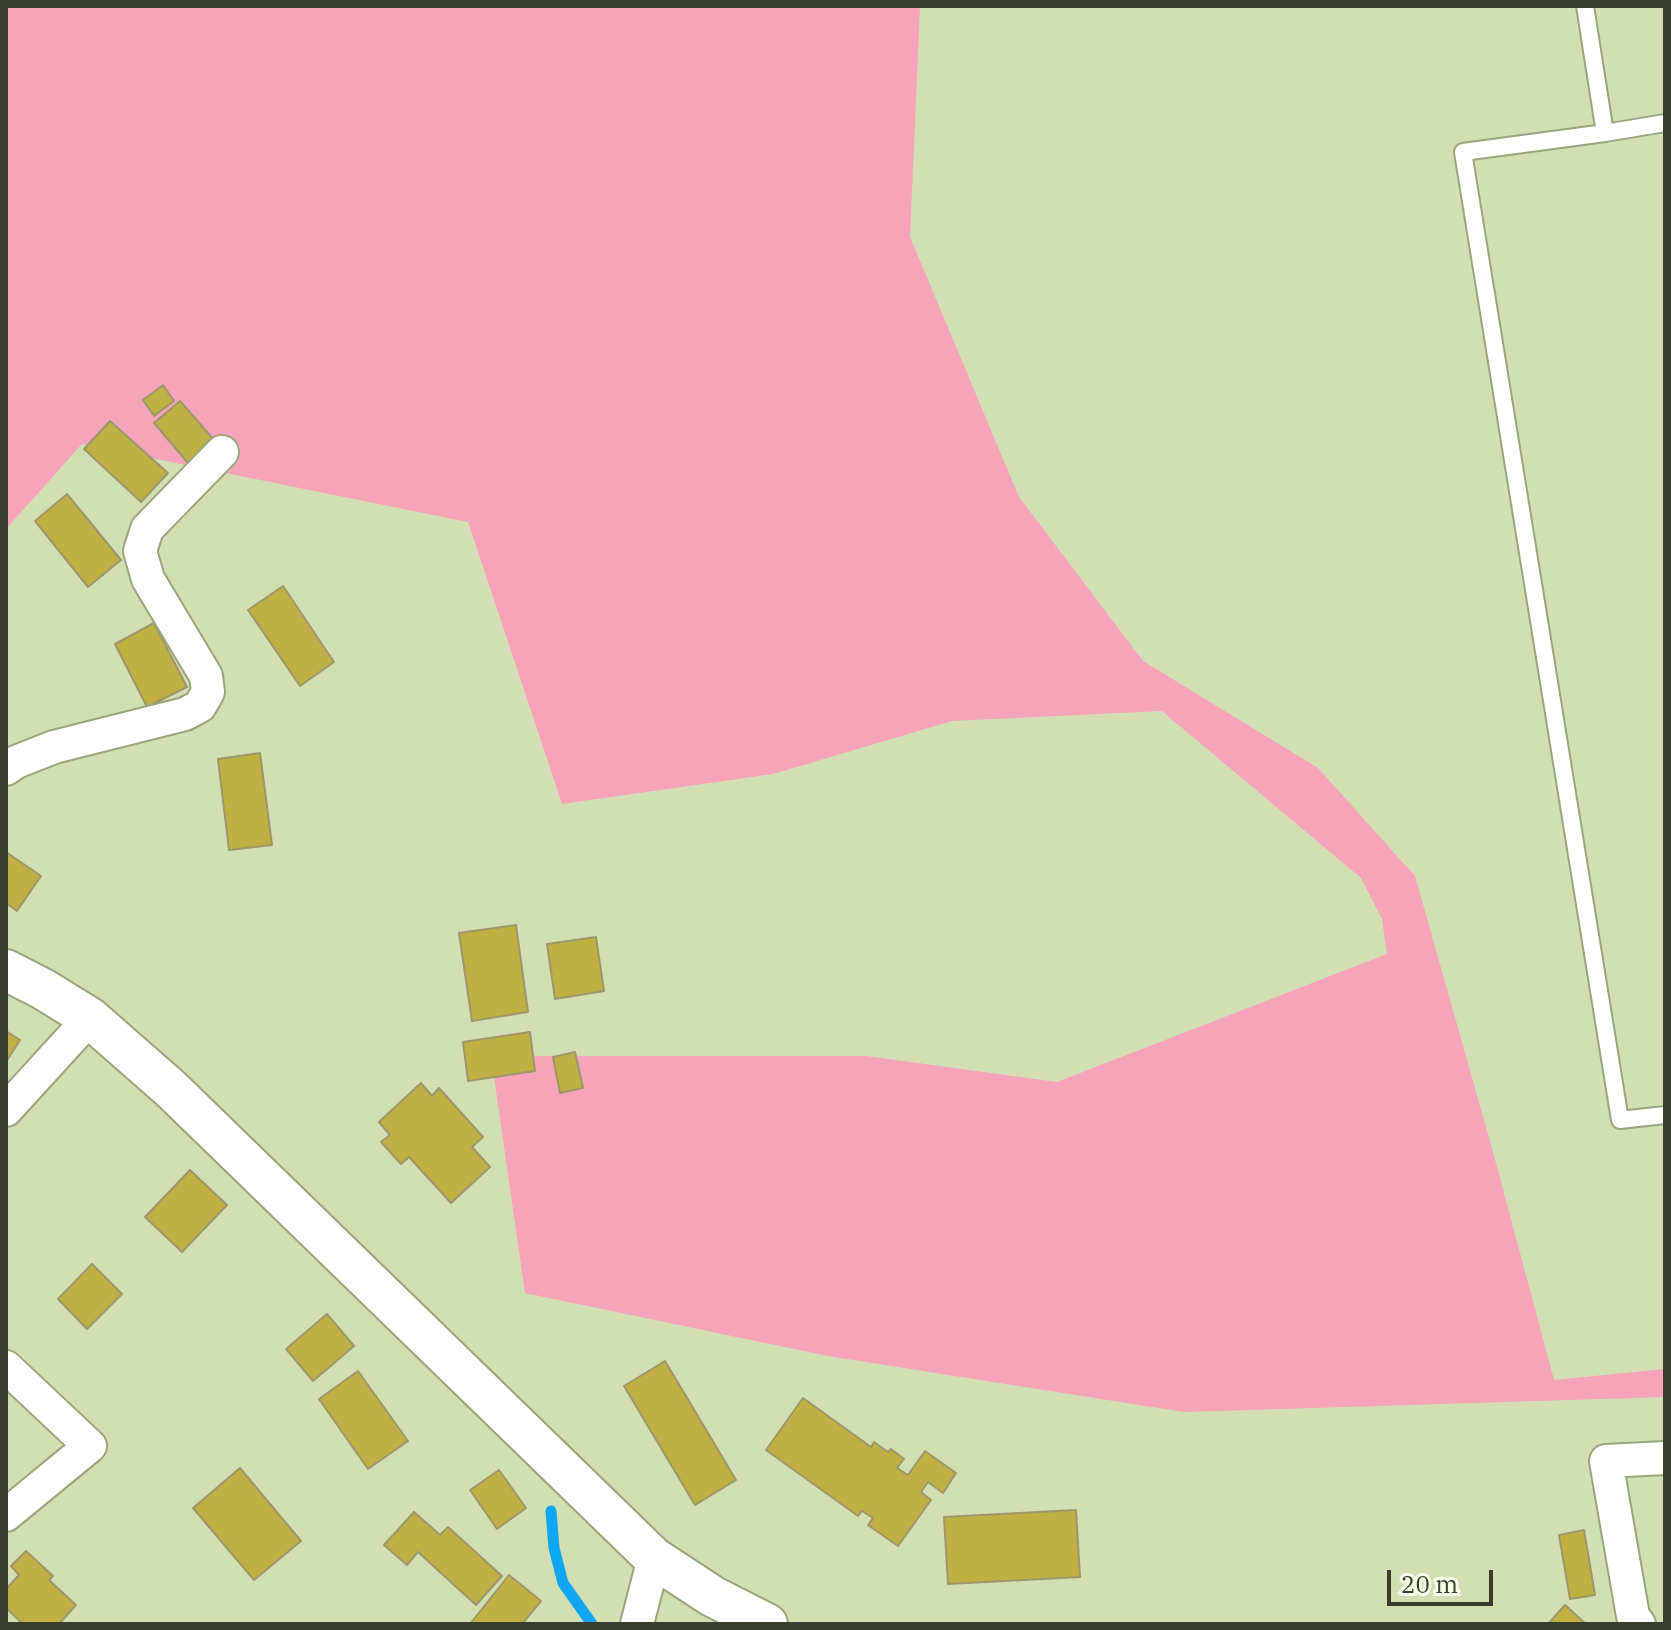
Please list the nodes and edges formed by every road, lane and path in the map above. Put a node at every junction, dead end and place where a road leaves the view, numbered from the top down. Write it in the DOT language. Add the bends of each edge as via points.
graph roads {
  1 [pos="1585,6"];
  2 [pos="1665,123"];
  3 [pos="1605,133"];
  4 [pos="222,452"];
  5 [pos="6,769"];
  6 [pos="6,970"];
  7 [pos="90,1018"];
  8 [pos="6,1110"];
  9 [pos="1665,1115"];
  10 [pos="6,1367"];
  11 [pos="1665,1458"];
  12 [pos="6,1515"];
  13 [pos="654,1558"];
  14 [pos="637,1624"];
  15 [pos="767,1624"];
  16 [pos="1639,1624"];
  1 -- 3 [label="lane"];
  2 -- 3 [label="lane"];
  3 -- 9 [label="lane" via="1463,152 1620,1120"];
  4 -- 5 [label="street" via="147,529 140,551 148,579 206,676 208,692 200,706 54,747"];
  6 -- 7 [label="street"];
  7 -- 8 [label="street"];
  7 -- 13 [label="street" via="171,1089"];
  10 -- 12 [label="street" via="90,1446"];
  11 -- 16 [label="street" via="1606,1461 1633,1616"];
  13 -- 14 [label="street"];
  13 -- 15 [label="street"];
}
